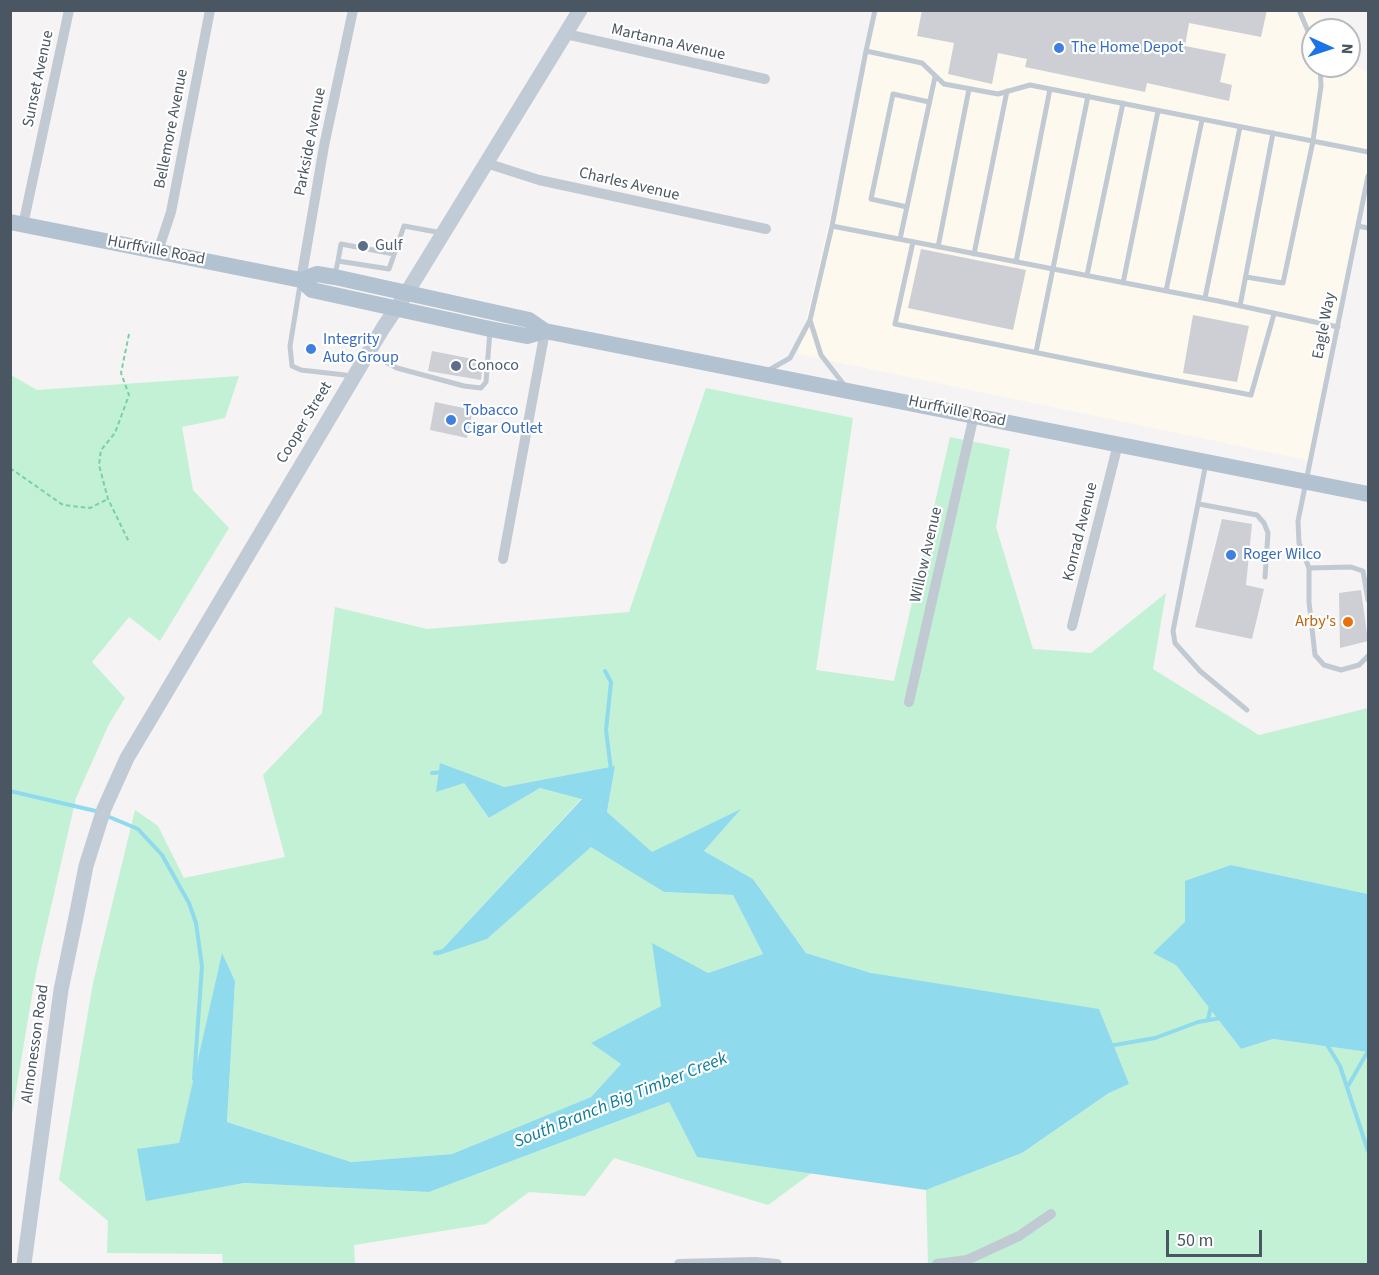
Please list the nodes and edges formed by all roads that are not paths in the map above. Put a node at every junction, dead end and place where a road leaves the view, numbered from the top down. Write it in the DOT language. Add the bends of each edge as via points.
graph roads {
  1 [pos="69,10"];
  2 [pos="210,10"];
  3 [pos="353,10"];
  4 [pos="580,10"];
  5 [pos="875,10"];
  6 [pos="566,34"];
  7 [pos="866,51"];
  8 [pos="935,77"];
  9 [pos="1321,78"];
  10 [pos="765,79"];
  11 [pos="969,88"];
  12 [pos="1050,89"];
  13 [pos="1007,91"];
  14 [pos="1088,96"];
  15 [pos="929,102"];
  16 [pos="1123,103"];
  17 [pos="1158,111"];
  18 [pos="1202,120"];
  19 [pos="1240,127"];
  20 [pos="1273,133"];
  21 [pos="1313,141"];
  22 [pos="1368,152"];
  23 [pos="486,163"];
  24 [pos="1368,176"];
  25 [pos="907,207"];
  26 [pos="17,224"];
  27 [pos="832,226"];
  28 [pos="1358,226"];
  29 [pos="1368,228"];
  30 [pos="766,229"];
  31 [pos="444,233"];
  32 [pos="900,239"];
  33 [pos="913,242"];
  34 [pos="938,247"];
  35 [pos="158,251"];
  36 [pos="394,254"];
  37 [pos="975,254"];
  38 [pos="1016,262"];
  39 [pos="336,269"];
  40 [pos="1053,269"];
  41 [pos="1087,275"];
  42 [pos="1246,277"];
  43 [pos="301,280"];
  44 [pos="1123,283"];
  45 [pos="1166,291"];
  46 [pos="406,294"];
  47 [pos="1205,298"];
  48 [pos="1240,306"];
  49 [pos="395,309"];
  50 [pos="1274,314"];
  51 [pos="810,320"];
  52 [pos="1338,327"];
  53 [pos="490,329"];
  54 [pos="545,331"];
  55 [pos="368,352"];
  56 [pos="1036,352"];
  57 [pos="763,372"];
  58 [pos="352,379"];
  59 [pos="848,389"];
  60 [pos="974,415"];
  61 [pos="1118,444"];
  62 [pos="1206,462"];
  63 [pos="1307,481"];
  64 [pos="1368,494"];
  65 [pos="1199,504"];
  66 [pos="503,559"];
  67 [pos="1309,568"];
  68 [pos="1265,577"];
  69 [pos="1368,600"];
  70 [pos="1072,626"];
  71 [pos="1368,656"];
  72 [pos="909,702"];
  73 [pos="1247,710"];
  74 [pos="86,866"];
  75 [pos="1051,1214"];
  76 [pos="24,1264"];
  77 [pos="679,1264"];
  78 [pos="777,1264"];
  79 [pos="937,1264"];
  1 -- 26 [label="street, Sunset Avenue"];
  2 -- 35 [label="street, Bellemore Avenue" via="171,212"];
  3 -- 43 [label="street, Parkside Avenue"];
  4 -- 6 [label="main road, Cooper Street"];
  5 -- 7 [label="lane"];
  6 -- 10 [label="street, Martanna Avenue"];
  6 -- 23 [label="main road, Cooper Street"];
  7 -- 8 [label="lane" via="922,63"];
  7 -- 27 [label="lane"];
  8 -- 11 [label="lane" via="944,84"];
  8 -- 15 [label="lane"];
  9 -- 21 [label="lane"];
  11 -- 13 [label="lane" via="998,94"];
  11 -- 34 [label="lane"];
  12 -- 13 [label="lane" via="1030,85"];
  12 -- 14 [label="lane"];
  12 -- 38 [label="lane"];
  13 -- 37 [label="lane"];
  14 -- 16 [label="lane"];
  14 -- 40 [label="lane"];
  15 -- 25 [label="lane"];
  15 -- 25 [label="lane" via="893,94 871,199"];
  16 -- 17 [label="lane"];
  16 -- 41 [label="lane"];
  17 -- 18 [label="lane"];
  17 -- 44 [label="lane"];
  18 -- 19 [label="lane"];
  18 -- 45 [label="lane"];
  19 -- 20 [label="lane"];
  19 -- 47 [label="lane"];
  20 -- 21 [label="lane"];
  20 -- 42 [label="lane"];
  21 -- 22 [label="lane"];
  21 -- 42 [label="lane" via="1283,283"];
  23 -- 30 [label="street, Charles Avenue" via="539,180"];
  23 -- 31 [label="main road, Cooper Street"];
  24 -- 28 [label="lane, Eagle Way"];
  25 -- 32 [label="lane"];
  26 -- 35 [label="main road, Hurffville Road"];
  27 -- 32 [label="lane"];
  27 -- 51 [label="lane"];
  28 -- 29 [label="lane"];
  28 -- 52 [label="lane, Eagle Way"];
  31 -- 36 [label="lane" via="404,226"];
  31 -- 46 [label="main road, Cooper Street"];
  32 -- 33 [label="lane"];
  33 -- 34 [label="lane"];
  33 -- 56 [label="lane" via="895,324"];
  34 -- 37 [label="lane"];
  35 -- 43 [label="main road, Hurffville Road"];
  36 -- 39 [label="lane" via="389,269"];
  36 -- 39 [label="lane" via="341,244"];
  37 -- 38 [label="lane"];
  38 -- 40 [label="lane"];
  39 -- 43 [label="main road, Hurffville Road"];
  39 -- 46 [label="main road, Hurffville Road"];
  40 -- 41 [label="lane"];
  40 -- 56 [label="lane"];
  41 -- 44 [label="lane"];
  42 -- 48 [label="lane"];
  43 -- 49 [label="main road, Hurffville Road" via="312,290"];
  43 -- 58 [label="lane" via="290,346 292,366"];
  44 -- 45 [label="lane"];
  45 -- 47 [label="lane"];
  46 -- 49 [label="main road, Cooper Street"];
  46 -- 54 [label="main road, Hurffville Road" via="529,321"];
  47 -- 48 [label="lane"];
  48 -- 50 [label="lane"];
  49 -- 53 [label="main road, Hurffville Road"];
  49 -- 55 [label="main road, Cooper Street"];
  50 -- 52 [label="lane"];
  50 -- 56 [label="lane" via="1251,395"];
  51 -- 57 [label="lane" via="790,358"];
  51 -- 59 [label="lane" via="821,356"];
  52 -- 63 [label="lane, Eagle Way"];
  53 -- 54 [label="main road, Hurffville Road" via="527,336"];
  53 -- 55 [label="lane" via="486,382 481,388 397,368"];
  54 -- 57 [label="main road, Hurffville Road"];
  54 -- 66 [label="street"];
  55 -- 58 [label="main road, Cooper Street"];
  57 -- 59 [label="main road, Hurffville Road"];
  58 -- 74 [label="main road, Cooper Street" via="127,758 104,809"];
  59 -- 60 [label="main road, Hurffville Road"];
  60 -- 61 [label="main road, Hurffville Road"];
  60 -- 72 [label="street, Willow Avenue"];
  61 -- 62 [label="main road, Hurffville Road"];
  61 -- 70 [label="street, Konrad Avenue"];
  62 -- 63 [label="main road, Hurffville Road"];
  62 -- 65 [label="lane"];
  63 -- 64 [label="main road, Hurffville Road"];
  63 -- 67 [label="lane, Eagle Way" via="1298,521 1299,543"];
  65 -- 68 [label="lane" via="1257,515 1268,533"];
  65 -- 73 [label="lane" via="1174,622 1175,643 1200,671"];
  67 -- 69 [label="lane" via="1351,567 1363,571"];
  67 -- 71 [label="lane, Eagle Way" via="1316,655 1324,665 1341,670 1359,665"];
  74 -- 76 [label="main road, Almonesson Road" via="61,990"];
  75 -- 79 [label="street" via="1019,1236 967,1260"];
  77 -- 78 [label="street"];
}
